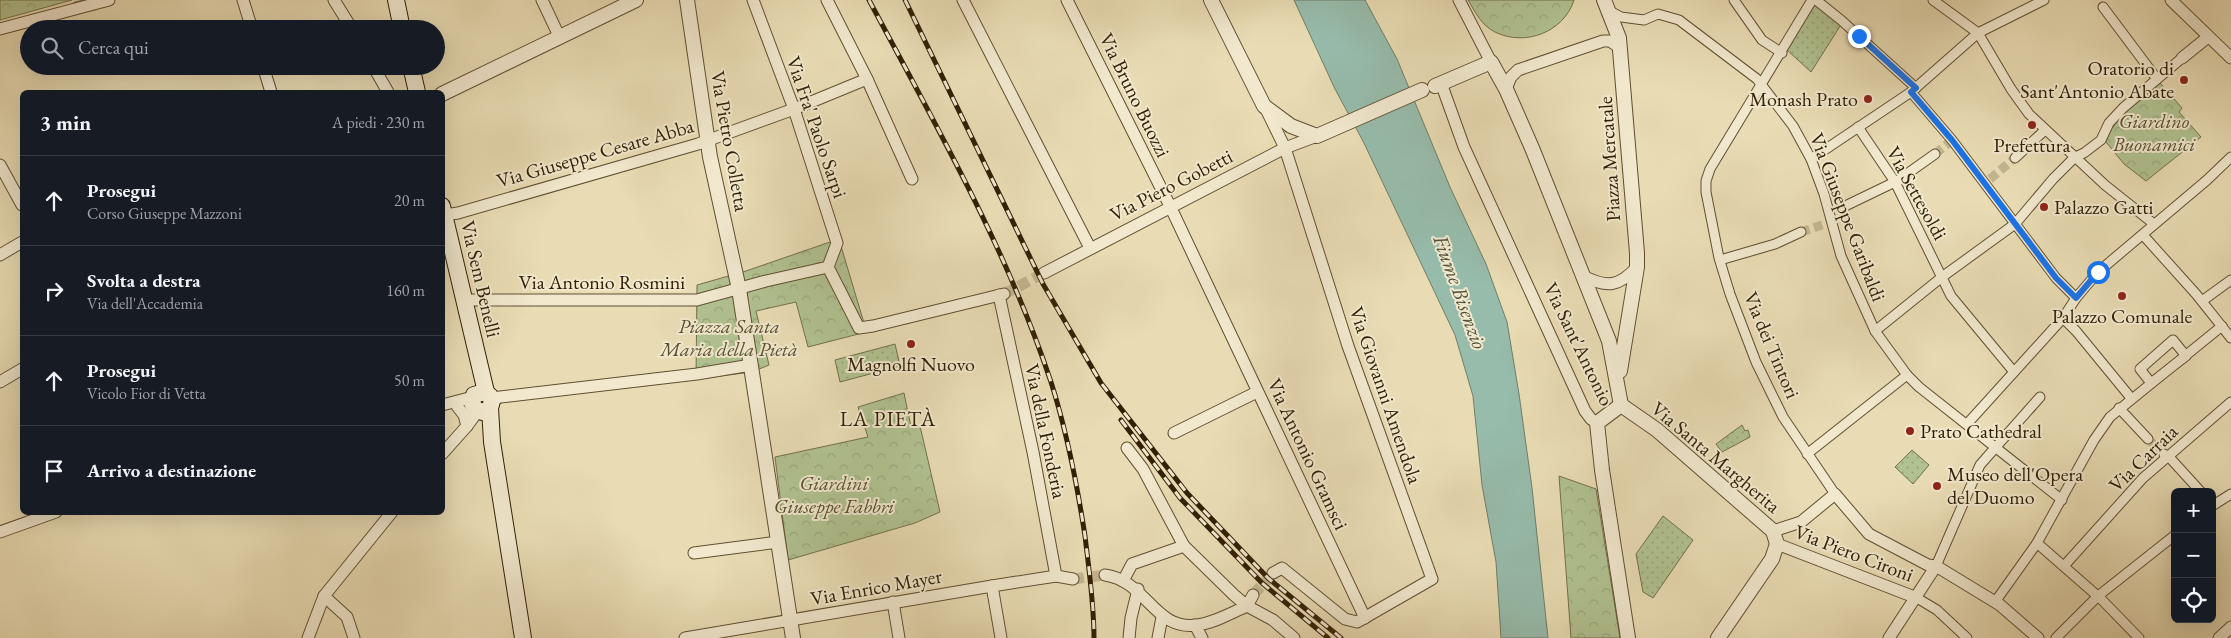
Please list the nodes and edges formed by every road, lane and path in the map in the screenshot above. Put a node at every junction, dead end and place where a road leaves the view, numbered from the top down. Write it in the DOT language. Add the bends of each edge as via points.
graph roads {
  1 [pos="109,0"];
  2 [pos="243,0"];
  3 [pos="396,0"];
  4 [pos="542,0"];
  5 [pos="636,0"];
  6 [pos="687,0"];
  7 [pos="753,0"];
  8 [pos="827,0"];
  9 [pos="963,0"];
  10 [pos="1067,0"];
  11 [pos="1211,0"];
  12 [pos="1458,0"];
  13 [pos="1734,0"];
  14 [pos="1812,0"];
  15 [pos="1816,0"];
  16 [pos="1933,0"];
  17 [pos="2044,0"];
  18 [pos="2171,0"];
  19 [pos="338,3"];
  20 [pos="1606,5"];
  21 [pos="2103,7"];
  22 [pos="34,20"];
  23 [pos="249,20"];
  24 [pos="347,20"];
  25 [pos="400,20"];
  26 [pos="20,24"];
  27 [pos="0,29"];
  28 [pos="1978,33"];
  29 [pos="560,38"];
  30 [pos="2211,39"];
  31 [pos="1620,48"];
  32 [pos="1782,53"];
  33 [pos="2182,58"];
  34 [pos="2231,58"];
  35 [pos="1491,62"];
  36 [pos="266,75"];
  37 [pos="378,75"];
  38 [pos="413,75"];
  39 [pos="2158,78"];
  40 [pos="867,79"];
  41 [pos="1761,84"];
  42 [pos="1433,86"];
  43 [pos="1506,89"];
  44 [pos="270,90"];
  45 [pos="387,90"];
  46 [pos="417,90"];
  47 [pos="1914,90"];
  48 [pos="445,93"];
  49 [pos="1264,106"];
  50 [pos="794,109"];
  51 [pos="1858,127"];
  52 [pos="2045,130"];
  53 [pos="1317,136"];
  54 [pos="708,140"];
  55 [pos="1285,148"];
  56 [pos="1935,154"];
  57 [pos="2075,157"];
  58 [pos="2231,157"];
  59 [pos="2015,158"];
  60 [pos="1810,159"];
  61 [pos="0,165"];
  62 [pos="912,179"];
  63 [pos="1895,182"];
  64 [pos="20,201"];
  65 [pos="1170,206"];
  66 [pos="1841,208"];
  67 [pos="445,211"];
  68 [pos="445,215"];
  69 [pos="2015,224"];
  70 [pos="2154,224"];
  71 [pos="1801,232"];
  72 [pos="2143,235"];
  73 [pos="20,243"];
  74 [pos="1090,248"];
  75 [pos="0,255"];
  76 [pos="1720,260"];
  77 [pos="828,267"];
  78 [pos="1637,267"];
  79 [pos="1044,273"];
  80 [pos="1583,276"];
  81 [pos="1942,277"];
  82 [pos="2231,280"];
  83 [pos="739,289"];
  84 [pos="2199,297"];
  85 [pos="2076,298"];
  86 [pos="464,300"];
  87 [pos="2063,318"];
  88 [pos="2222,326"];
  89 [pos="1875,331"];
  90 [pos="2231,337"];
  91 [pos="2185,355"];
  92 [pos="751,365"];
  93 [pos="20,370"];
  94 [pos="2014,372"];
  95 [pos="1907,375"];
  96 [pos="2151,381"];
  97 [pos="0,382"];
  98 [pos="1618,384"];
  99 [pos="1258,392"];
  100 [pos="2040,397"];
  101 [pos="2131,398"];
  102 [pos="2231,402"];
  103 [pos="472,403"];
  104 [pos="1621,405"];
  105 [pos="2119,408"];
  106 [pos="1597,423"];
  107 [pos="1967,424"];
  108 [pos="467,426"];
  109 [pos="1174,433"];
  110 [pos="2148,439"];
  111 [pos="1127,448"];
  112 [pos="1994,448"];
  113 [pos="445,451"];
  114 [pos="1807,454"];
  115 [pos="2166,455"];
  116 [pos="2197,488"];
  117 [pos="1835,494"];
  118 [pos="2231,494"];
  119 [pos="2062,500"];
  120 [pos="2216,503"];
  121 [pos="48,515"];
  122 [pos="390,515"];
  123 [pos="0,532"];
  124 [pos="1775,538"];
  125 [pos="2171,538"];
  126 [pos="778,542"];
  127 [pos="2038,544"];
  128 [pos="1184,546"];
  129 [pos="694,553"];
  130 [pos="1936,566"];
  131 [pos="2064,566"];
  132 [pos="1274,573"];
  133 [pos="1105,575"];
  134 [pos="1056,576"];
  135 [pos="1073,579"];
  136 [pos="1123,581"];
  137 [pos="992,586"];
  138 [pos="1138,589"];
  139 [pos="1253,595"];
  140 [pos="324,596"];
  141 [pos="2098,596"];
  142 [pos="1917,598"];
  143 [pos="893,602"];
  144 [pos="1998,603"];
  145 [pos="1248,606"];
  146 [pos="1162,617"];
  147 [pos="1364,618"];
  148 [pos="790,620"];
  149 [pos="1195,625"];
  150 [pos="2231,627"];
  151 [pos="308,638"];
  152 [pos="354,638"];
  153 [pos="523,638"];
  154 [pos="685,638"];
  155 [pos="793,638"];
  156 [pos="899,638"];
  157 [pos="1001,638"];
  158 [pos="1129,638"];
  159 [pos="1158,638"];
  160 [pos="1202,638"];
  161 [pos="1294,638"];
  162 [pos="1628,638"];
  163 [pos="1718,638"];
  164 [pos="1889,638"];
  165 [pos="1967,638"];
  166 [pos="2038,638"];
  167 [pos="2056,638"];
  168 [pos="2139,638"];
  169 [pos="2219,638"];
  1 -- 22 [label="street"];
  2 -- 23 [label="street"];
  3 -- 25 [label="main road"];
  4 -- 29 [label="street"];
  5 -- 29 [label="street"];
  6 -- 54 [label="street, Via Pietro Colletta"];
  7 -- 50 [label="street, Via Fra' Paolo Sarpi"];
  8 -- 40 [label="street"];
  9 -- 74 [label="street"];
  10 -- 65 [label="street, Via Bruno Buozzi"];
  11 -- 49 [label="street"];
  12 -- 35 [label="street, Piazza Mercatale"];
  13 -- 32 [label="street" via="1762,40"];
  14 -- 32 [label="street, Via dei Tintori"];
  15 -- 47 [label="street"];
  16 -- 28 [label="street"];
  17 -- 28 [label="street"];
  18 -- 30 [label="street"];
  19 -- 24 [label="street"];
  20 -- 31 [label="street, Piazza Mercatale"];
  20 -- 41 [label="street, Via Giuseppe Garibaldi" via="1621,16 1644,20 1658,14 1679,20"];
  21 -- 39 [label="street"];
  26 -- 27 [label="street"];
  28 -- 47 [label="street"];
  28 -- 52 [label="street" via="2011,89"];
  29 -- 48 [label="street"];
  30 -- 33 [label="street"];
  30 -- 34 [label="street"];
  31 -- 43 [label="street" via="1603,41 1518,70"];
  31 -- 78 [label="street, Piazza Mercatale"];
  32 -- 41 [label="street, Via dei Tintori"];
  33 -- 39 [label="street"];
  35 -- 42 [label="street"];
  35 -- 43 [label="street, Piazza Mercatale"];
  36 -- 44 [label="street"];
  37 -- 45 [label="street"];
  38 -- 46 [label="main road"];
  39 -- 57 [label="street" via="2109,123 2101,140"];
  40 -- 50 [label="street, Via Giuseppe Cesare Abba"];
  40 -- 62 [label="street"];
  41 -- 60 [label="street, Via Giuseppe Garibaldi" via="1793,126"];
  41 -- 76 [label="street, Via dei Tintori" via="1706,181"];
  42 -- 53 [label="street"];
  42 -- 106 [label="street, Via Sant'Antonio" via="1585,411"];
  43 -- 80 [label="street, Piazza Mercatale"];
  47 -- 51 [label="street"];
  47 -- 69 [label="street" via="1951,141 1988,181"];
  49 -- 53 [label="street" via="1291,126"];
  49 -- 55 [label="street"];
  50 -- 54 [label="street, Via Giuseppe Cesare Abba"];
  50 -- 77 [label="street, Via Fra' Paolo Sarpi" via="837,243"];
  51 -- 60 [label="street"];
  51 -- 63 [label="street, Via Settesoldi"];
  52 -- 57 [label="street"];
  52 -- 59 [label="street"];
  53 -- 55 [label="street, Via Piero Gobetti"];
  54 -- 67 [label="street, Via Giuseppe Cesare Abba" via="458,213"];
  54 -- 83 [label="street, Via Pietro Colletta"];
  55 -- 65 [label="street, Via Piero Gobetti"];
  55 -- 147 [label="street, Via Giovanni Amendola" via="1348,346 1432,579"];
  56 -- 63 [label="street"];
  57 -- 69 [label="street"];
  57 -- 70 [label="street"];
  58 -- 70 [label="street"];
  60 -- 89 [label="street, Via Giuseppe Garibaldi" via="1846,267"];
  61 -- 64 [label="street"];
  63 -- 66 [label="street"];
  63 -- 81 [label="street, Via Settesoldi"];
  65 -- 74 [label="street, Via Piero Gobetti"];
  65 -- 99 [label="street, Via Antonio Gramsci"];
  68 -- 86 [label="main road, Via Sem Benelli"];
  69 -- 81 [label="street"];
  69 -- 85 [label="street" via="2056,278"];
  70 -- 72 [label="street"];
  71 -- 76 [label="street" via="1775,244"];
  72 -- 84 [label="street"];
  72 -- 85 [label="street" via="2098,272"];
  73 -- 75 [label="street"];
  74 -- 79 [label="street, Via Piero Gobetti"];
  76 -- 114 [label="street, Via dei Tintori" via="1756,362 1783,417"];
  77 -- 83 [label="street"];
  77 -- 134 [label="street, Via della Fonderia" via="859,328 1001,294"];
  78 -- 80 [label="street" via="1617,283 1603,284"];
  78 -- 98 [label="street, Piazza Mercatale"];
  80 -- 98 [label="street, Piazza Mercatale" via="1608,341"];
  81 -- 89 [label="street"];
  81 -- 94 [label="street, Via Settesoldi" via="1951,296"];
  82 -- 84 [label="street"];
  83 -- 86 [label="street, Via Antonio Rosmini" via="696,300"];
  83 -- 92 [label="street, Via Pietro Colletta"];
  84 -- 88 [label="street"];
  85 -- 87 [label="street"];
  86 -- 103 [label="main road, Via Sem Benelli" via="478,361"];
  87 -- 94 [label="street"];
  87 -- 101 [label="street"];
  88 -- 90 [label="street"];
  88 -- 91 [label="street"];
  89 -- 95 [label="street, Via Giuseppe Garibaldi"];
  91 -- 96 [label="street"];
  91 -- 96 [label="street" via="2173,340 2140,369"];
  92 -- 103 [label="street"];
  92 -- 126 [label="street, Via Pietro Colletta"];
  93 -- 97 [label="street"];
  94 -- 107 [label="street"];
  95 -- 107 [label="street, Via Giuseppe Garibaldi"];
  95 -- 114 [label="street"];
  96 -- 101 [label="street"];
  98 -- 104 [label="street, Piazza Mercatale"];
  99 -- 109 [label="street"];
  99 -- 147 [label="street, Via Antonio Gramsci"];
  100 -- 112 [label="street"];
  101 -- 105 [label="street"];
  102 -- 115 [label="street, Via Carraia"];
  103 -- 108 [label="street"];
  103 -- 108 [label="street" via="464,415"];
  103 -- 153 [label="main road, Via Sem Benelli" via="492,442"];
  104 -- 106 [label="street"];
  104 -- 124 [label="street, Via Santa Margherita" via="1657,430"];
  105 -- 110 [label="street"];
  105 -- 119 [label="street" via="2094,440"];
  106 -- 162 [label="street, Via Sant'Antonio"];
  107 -- 112 [label="street, Via Giuseppe Garibaldi"];
  108 -- 113 [label="street"];
  111 -- 128 [label="street" via="1143,469"];
  112 -- 119 [label="street, Via Giuseppe Garibaldi"];
  112 -- 130 [label="street" via="1980,465"];
  114 -- 117 [label="street, Via dei Tintori"];
  115 -- 116 [label="street"];
  115 -- 131 [label="street, Via Carraia"];
  117 -- 124 [label="street"];
  117 -- 130 [label="street, Via dei Tintori" via="1869,534 1928,566"];
  118 -- 120 [label="street"];
  119 -- 127 [label="street"];
  121 -- 123 [label="street"];
  122 -- 140 [label="street"];
  124 -- 142 [label="street, Via Piero Cironi"];
  124 -- 163 [label="street" via="1772,559"];
  125 -- 141 [label="street"];
  126 -- 129 [label="street"];
  126 -- 148 [label="street, Via Pietro Colletta"];
  127 -- 131 [label="street"];
  127 -- 144 [label="street"];
  128 -- 136 [label="street" via="1132,564"];
  128 -- 145 [label="street"];
  130 -- 142 [label="street"];
  130 -- 144 [label="street, Via dei Tintori"];
  131 -- 141 [label="street"];
  132 -- 147 [label="street" via="1282,568 1346,619 1357,622"];
  133 -- 136 [label="street"];
  134 -- 135 [label="street, Via Enrico Mayer"];
  134 -- 137 [label="street, Via Enrico Mayer"];
  136 -- 138 [label="street"];
  137 -- 143 [label="street, Via Enrico Mayer"];
  137 -- 157 [label="street"];
  138 -- 146 [label="street"];
  138 -- 158 [label="street"];
  139 -- 145 [label="street"];
  140 -- 151 [label="street"];
  140 -- 152 [label="street" via="347,617"];
  141 -- 167 [label="street"];
  141 -- 168 [label="street"];
  142 -- 164 [label="street"];
  142 -- 165 [label="street" via="1937,610"];
  143 -- 148 [label="street, Via Enrico Mayer"];
  143 -- 156 [label="street"];
  144 -- 166 [label="street, Via dei Tintori"];
  145 -- 149 [label="street"];
  145 -- 161 [label="street" via="1273,620"];
  146 -- 149 [label="street"];
  146 -- 159 [label="street"];
  148 -- 154 [label="street, Via Enrico Mayer"];
  148 -- 155 [label="street, Via Pietro Colletta"];
  149 -- 160 [label="street"];
  150 -- 169 [label="street"];
}
